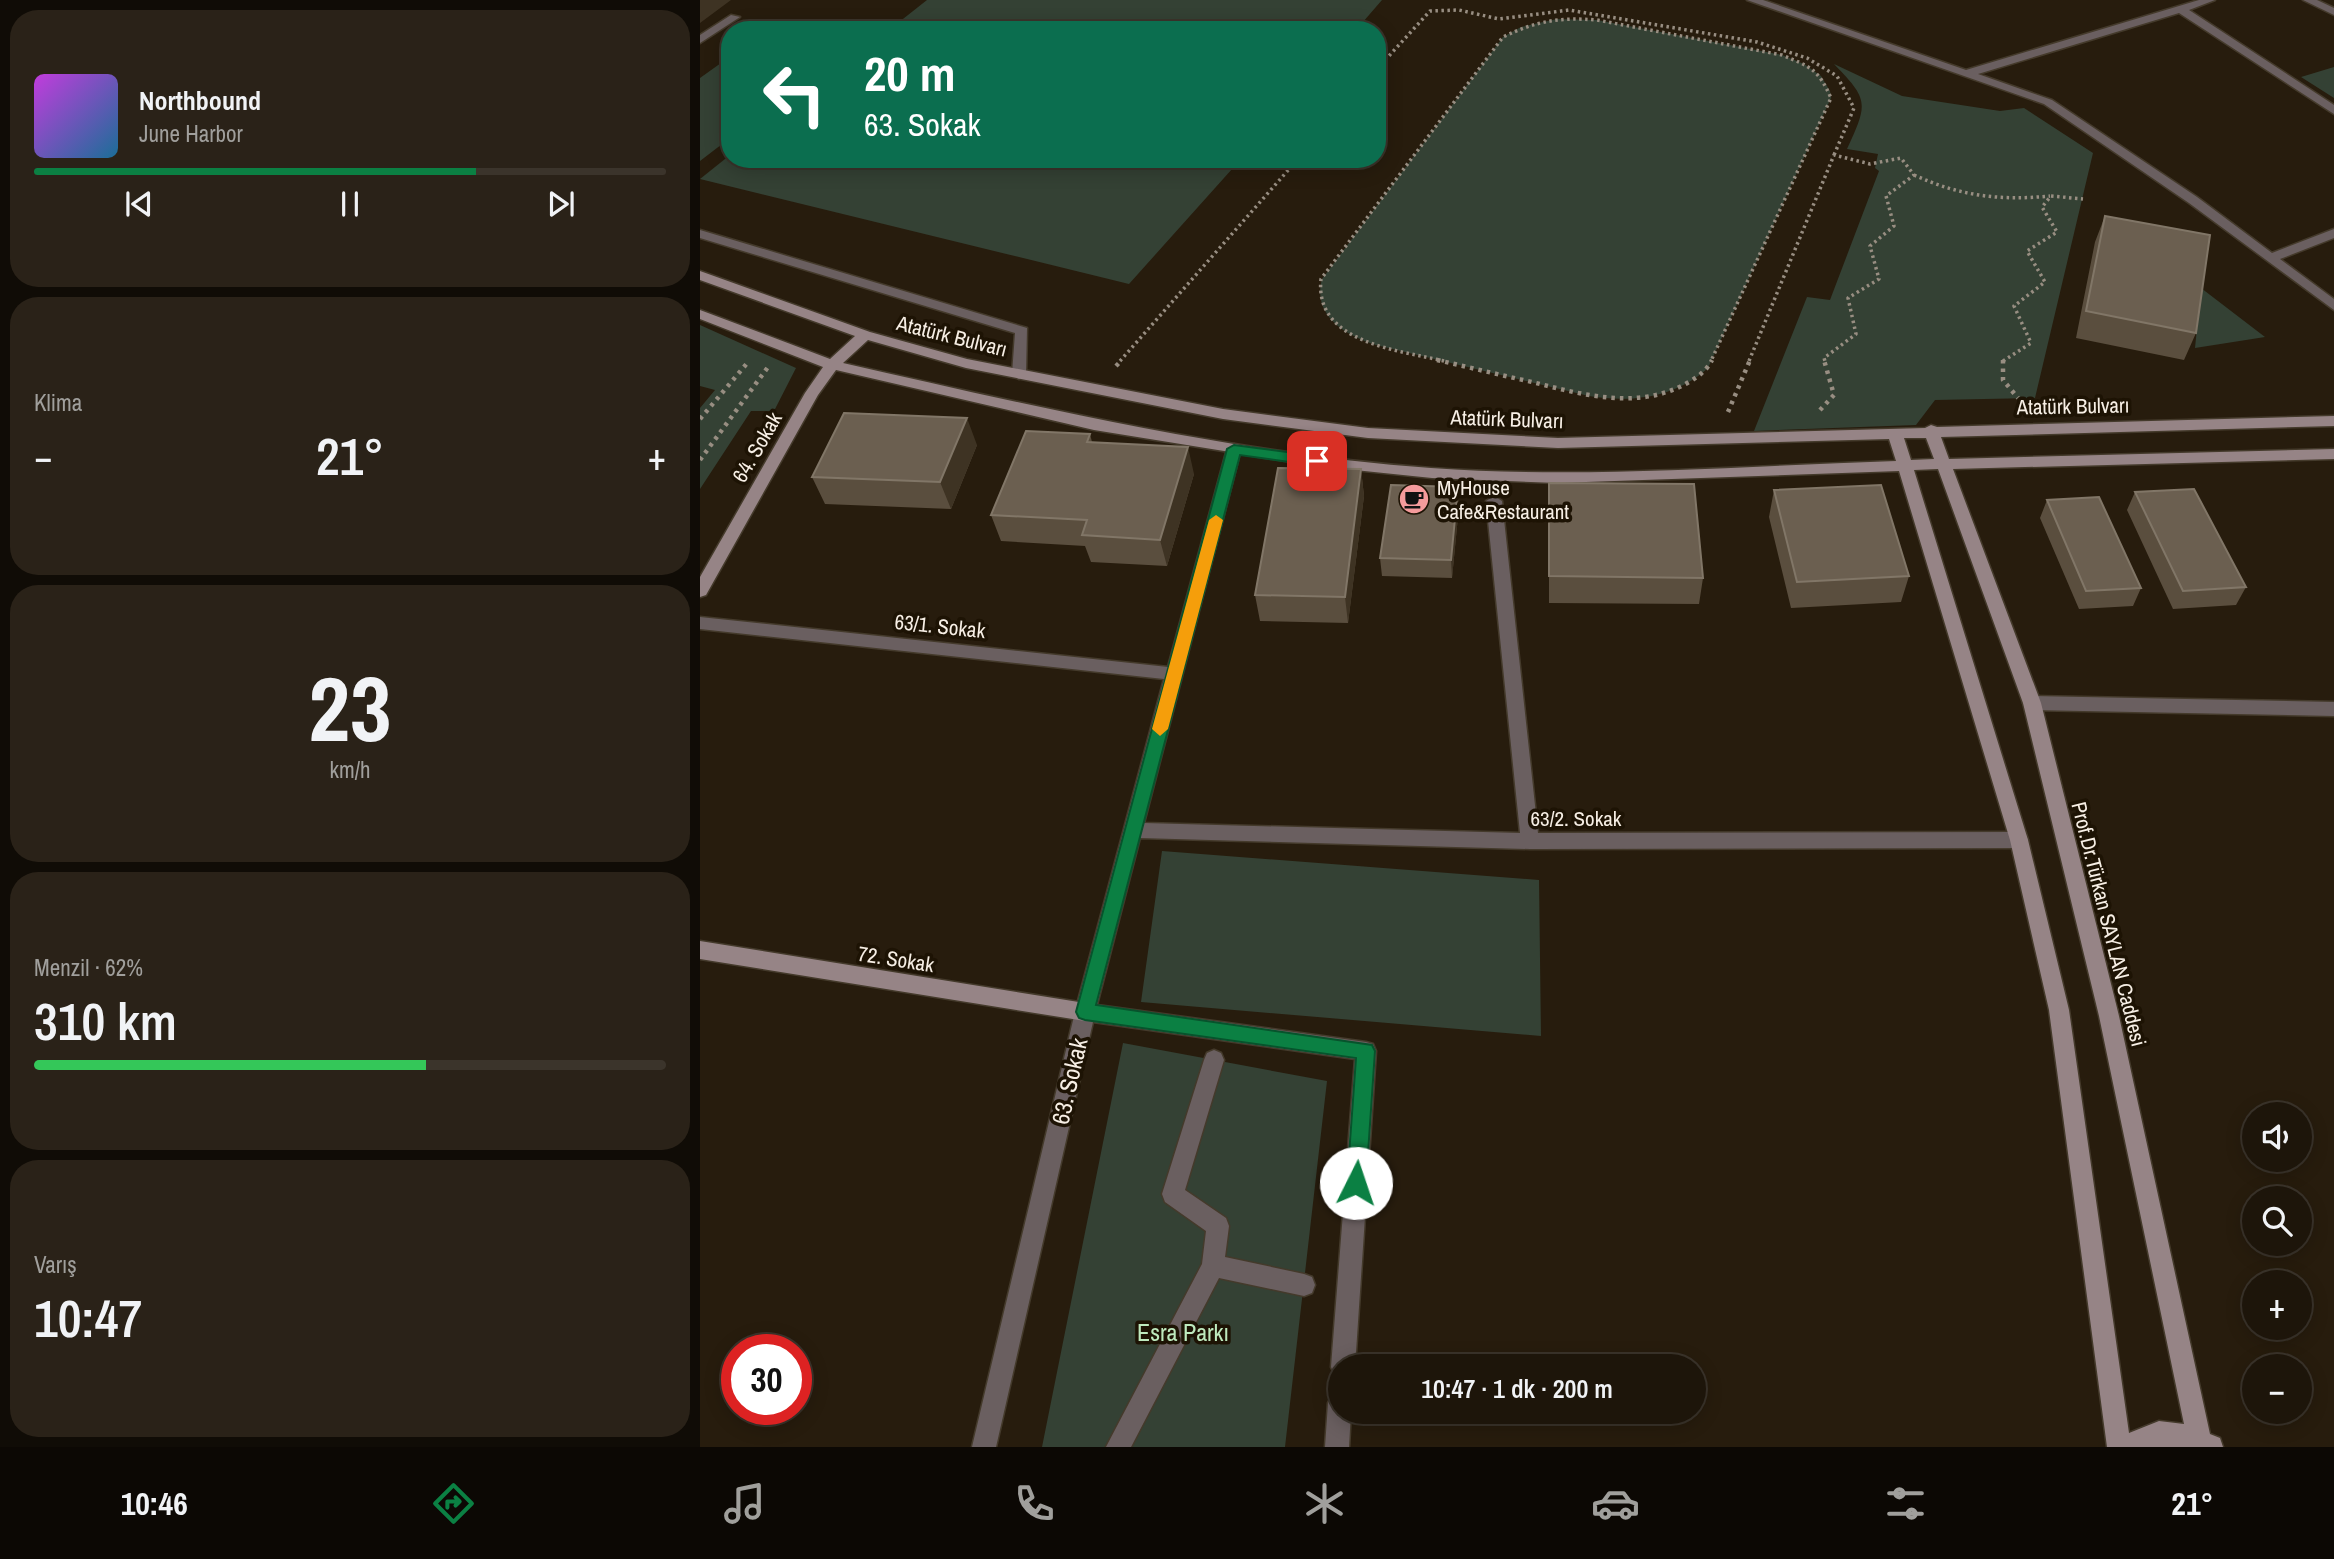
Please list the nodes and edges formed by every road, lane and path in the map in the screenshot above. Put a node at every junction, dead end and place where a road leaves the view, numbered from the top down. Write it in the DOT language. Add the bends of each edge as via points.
graph roads {
  1 [pos="1752,0"];
  2 [pos="2210,0"];
  3 [pos="2308,0"];
  4 [pos="2181,9"];
  5 [pos="2334,12"];
  6 [pos="735,17"];
  7 [pos="1597,20"];
  8 [pos="729,21"];
  9 [pos="721,26"];
  10 [pos="700,40"];
  11 [pos="1386,59"];
  12 [pos="1965,74"];
  13 [pos="2334,110"];
  14 [pos="1834,155"];
  15 [pos="1290,168"];
  16 [pos="1914,175"];
  17 [pos="2051,196"];
  18 [pos="2082,199"];
  19 [pos="700,233"];
  20 [pos="2334,233"];
  21 [pos="2270,258"];
  22 [pos="700,275"];
  23 [pos="2334,306"];
  24 [pos="700,314"];
  25 [pos="866,335"];
  26 [pos="766,340"];
  27 [pos="783,347"];
  28 [pos="832,365"];
  29 [pos="1019,374"];
  30 [pos="1086,388"];
  31 [pos="2018,398"];
  32 [pos="1813,417"];
  33 [pos="700,419"];
  34 [pos="2334,421"];
  35 [pos="1931,430"];
  36 [pos="1895,433"];
  37 [pos="1714,438"];
  38 [pos="1234,449"];
  39 [pos="2334,454"];
  40 [pos="700,460"];
  41 [pos="1943,464"];
  42 [pos="1907,467"];
  43 [pos="1494,501"];
  44 [pos="700,591"];
  45 [pos="700,623"];
  46 [pos="1175,674"];
  47 [pos="2032,703"];
  48 [pos="2334,709"];
  49 [pos="1133,830"];
  50 [pos="2019,840"];
  51 [pos="1530,841"];
  52 [pos="700,950"];
  53 [pos="1085,1012"];
  54 [pos="1214,1060"];
  55 [pos="1213,1266"];
  56 [pos="1304,1284"];
  57 [pos="1344,1354"];
  58 [pos="1339,1424"];
  59 [pos="2205,1444"];
  60 [pos="984,1447"];
  61 [pos="1118,1447"];
  62 [pos="1337,1447"];
  63 [pos="2119,1447"];
  64 [pos="2131,1447"];
  1 -- 12 [label="street"];
  2 -- 4 [label="street"];
  3 -- 5 [label="street"];
  4 -- 12 [label="street"];
  4 -- 13 [label="street"];
  6 -- 8 [label="street"];
  7 -- 7 [label="path" via="1782,55 1813,70 1830,91 1831,98 1708,368 1672,391 1640,398 1605,398 1376,345 1337,326 1320,299 1321,279 1503,37 1545,20"];
  9 -- 10 [label="street"];
  11 -- 14 [label="path" via="1430,11 1459,10 1499,19 1569,10 1757,42 1807,58 1837,76 1854,108"];
  12 -- 21 [label="street" via="2048,103"];
  14 -- 16 [label="path" via="1870,164 1901,158"];
  14 -- 37 [label="path" via="1723,426"];
  15 -- 30 [label="path" via="1112,371"];
  16 -- 17 [label="path" via="1945,191 1984,200"];
  16 -- 32 [label="path" via="1886,196 1894,226 1870,246 1880,279 1847,298 1856,334 1824,358 1834,395"];
  17 -- 18 [label="path"];
  17 -- 31 [label="path" via="2042,206 2057,232 2027,251 2045,282 2014,306 2031,344 2003,359 2003,380"];
  19 -- 29 [label="street" via="1022,331"];
  20 -- 21 [label="street"];
  21 -- 23 [label="street"];
  22 -- 25 [label="street, Atatürk Bulvarı"];
  24 -- 26 [label="street"];
  25 -- 28 [label="street, 64. Sokak"];
  25 -- 29 [label="street, Atatürk Bulvarı"];
  26 -- 27 [label="street"];
  26 -- 33 [label="path"];
  27 -- 28 [label="street"];
  27 -- 40 [label="path"];
  28 -- 38 [label="street" via="1094,425"];
  28 -- 44 [label="street, 64. Sokak"];
  29 -- 30 [label="street, Atatürk Bulvarı"];
  30 -- 37 [label="street, Atatürk Bulvarı" via="1223,414 1368,433 1558,443"];
  34 -- 35 [label="street, Atatürk Bulvarı"];
  35 -- 36 [label="street, Atatürk Bulvarı"];
  35 -- 41 [label="street, Prof.Dr.Türkan SAYLAN Caddesi"];
  36 -- 37 [label="street, Atatürk Bulvarı"];
  36 -- 42 [label="street"];
  38 -- 42 [label="street" via="1432,473 1557,478"];
  38 -- 46 [label="street"];
  39 -- 41 [label="street"];
  41 -- 42 [label="street"];
  41 -- 47 [label="street, Prof.Dr.Türkan SAYLAN Caddesi"];
  42 -- 50 [label="street"];
  43 -- 51 [label="street"];
  45 -- 46 [label="street, 63/1. Sokak"];
  46 -- 49 [label="street"];
  47 -- 48 [label="street"];
  47 -- 59 [label="street, Prof.Dr.Türkan SAYLAN Caddesi" via="2109,1016"];
  49 -- 51 [label="street, 63/2. Sokak"];
  49 -- 53 [label="street"];
  50 -- 51 [label="street, 63/2. Sokak"];
  50 -- 63 [label="street" via="2059,1010"];
  52 -- 53 [label="street, 72. Sokak"];
  53 -- 57 [label="street, 63. Sokak" via="1366,1051"];
  53 -- 60 [label="street, 63. Sokak"];
  54 -- 55 [label="street" via="1173,1194 1218,1226"];
  55 -- 56 [label="street"];
  55 -- 61 [label="street"];
  58 -- 62 [label="street"];
  59 -- 64 [label="street" via="2176,1433 2154,1435"];
}
